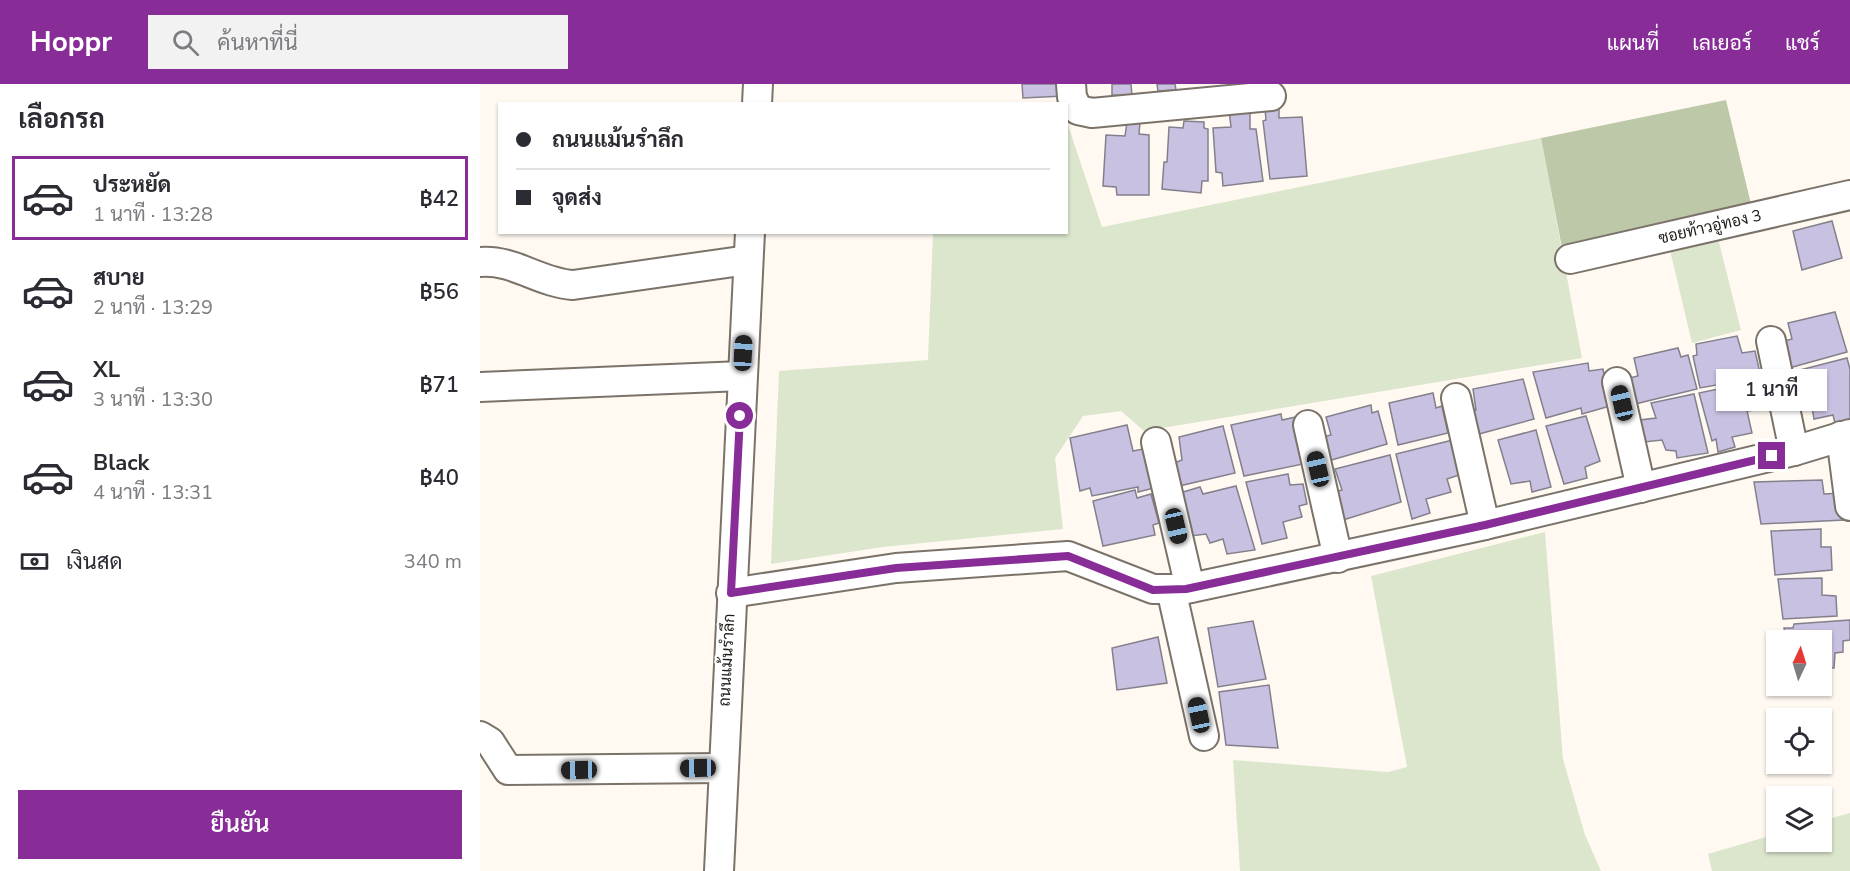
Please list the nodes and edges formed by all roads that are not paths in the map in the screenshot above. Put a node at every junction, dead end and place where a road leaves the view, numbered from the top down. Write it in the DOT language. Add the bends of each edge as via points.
graph roads {
  1 [pos="758,84"];
  2 [pos="1071,84"];
  3 [pos="1271,96"];
  4 [pos="757,102"];
  5 [pos="1850,195"];
  6 [pos="749,246"];
  7 [pos="1570,259"];
  8 [pos="480,262"];
  9 [pos="1771,341"];
  10 [pos="742,376"];
  11 [pos="1617,382"];
  12 [pos="480,387"];
  13 [pos="1456,398"];
  14 [pos="1308,424"];
  15 [pos="1846,435"];
  16 [pos="1156,442"];
  17 [pos="1794,451"];
  18 [pos="1641,488"];
  19 [pos="1850,506"];
  20 [pos="1485,525"];
  21 [pos="1338,558"];
  22 [pos="1180,589"];
  23 [pos="731,593"];
  24 [pos="480,736"];
  25 [pos="1204,736"];
  26 [pos="722,768"];
  27 [pos="718,871"];
  1 -- 4 [label="street"];
  2 -- 3 [label="street" via="1071,97 1078,110 1092,113"];
  5 -- 7 [label="street, ซอยท้าวอู่ทอง 3"];
  6 -- 8 [label="street" via="573,285 545,280 508,264"];
  6 -- 10 [label="street, ถนนแม้นรำลึก"];
  9 -- 17 [label="street"];
  10 -- 12 [label="street"];
  10 -- 23 [label="street, ถนนแม้นรำลึก"];
  11 -- 18 [label="street"];
  13 -- 20 [label="street"];
  14 -- 21 [label="street"];
  15 -- 17 [label="street"];
  15 -- 19 [label="street"];
  16 -- 22 [label="street"];
  17 -- 18 [label="street"];
  18 -- 20 [label="street"];
  20 -- 21 [label="street"];
  21 -- 22 [label="street"];
  22 -- 23 [label="street" via="1153,590 1068,556 896,568"];
  22 -- 25 [label="street"];
  23 -- 26 [label="street, ถนนแม้นรำลึก"];
  24 -- 26 [label="street" via="490,742 508,771"];
  26 -- 27 [label="street, ถนนแม้นรำลึก"];
}
